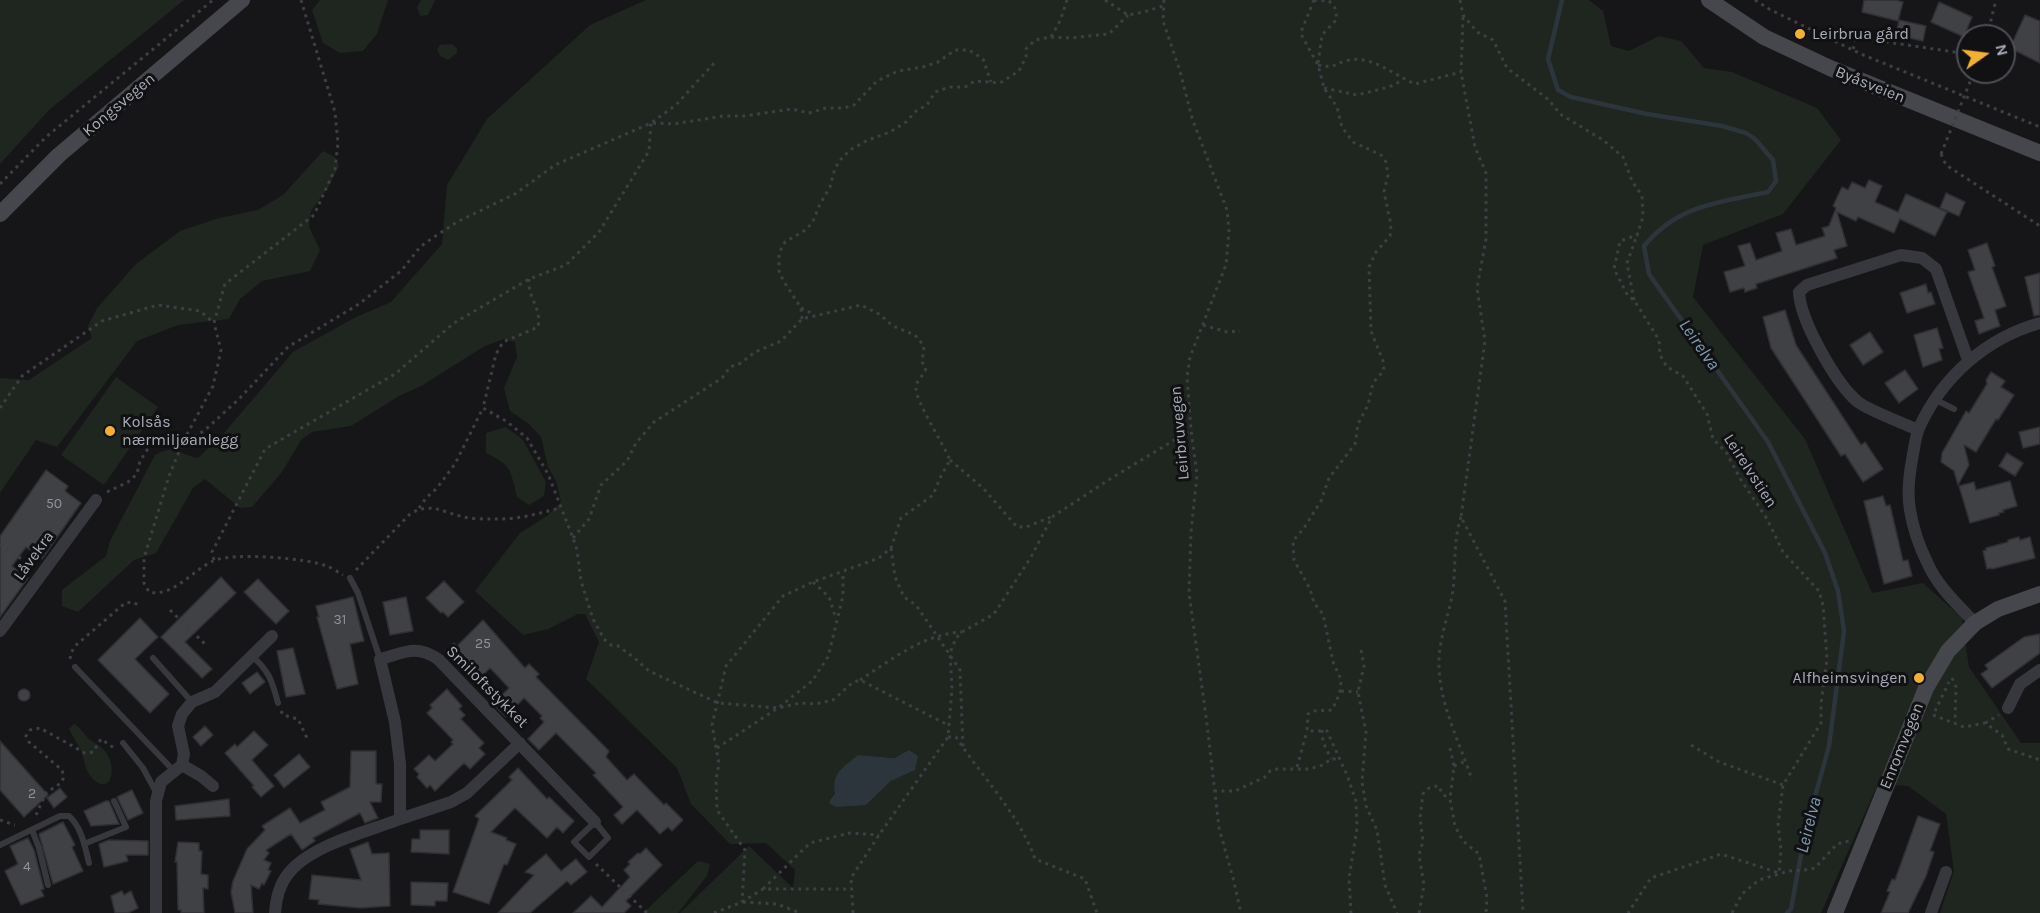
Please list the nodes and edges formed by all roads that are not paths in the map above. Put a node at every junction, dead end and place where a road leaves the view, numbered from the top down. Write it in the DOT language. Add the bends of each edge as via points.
graph roads {
  1 [pos="242,0"];
  2 [pos="1709,0"];
  3 [pos="2040,153"];
  4 [pos="0,214"];
  5 [pos="2040,323"];
  6 [pos="1968,360"];
  7 [pos="1936,400"];
  8 [pos="1953,409"];
  9 [pos="1918,430"];
  10 [pos="96,500"];
  11 [pos="350,578"];
  12 [pos="2040,594"];
  13 [pos="1976,623"];
  14 [pos="0,631"];
  15 [pos="272,636"];
  16 [pos="252,656"];
  17 [pos="153,658"];
  18 [pos="380,659"];
  19 [pos="75,667"];
  20 [pos="2040,670"];
  21 [pos="192,702"];
  22 [pos="278,703"];
  23 [pos="2008,708"];
  24 [pos="123,743"];
  25 [pos="520,743"];
  26 [pos="178,768"];
  27 [pos="213,786"];
  28 [pos="158,795"];
  29 [pos="114,801"];
  30 [pos="400,819"];
  31 [pos="595,822"];
  32 [pos="32,830"];
  33 [pos="84,844"];
  34 [pos="0,845"];
  35 [pos="89,863"];
  36 [pos="1946,872"];
  37 [pos="48,885"];
  38 [pos="156,913"];
  39 [pos="275,913"];
  40 [pos="1835,913"];
  41 [pos="1931,913"];
  1 -- 4 [label="main road, Kongsvegen" via="60,155"];
  2 -- 3 [label="main road, Byåsveien" via="1764,37 1830,68"];
  5 -- 6 [label="street" via="1998,340"];
  6 -- 7 [label="street"];
  6 -- 9 [label="street" via="1936,269 1922,258 1901,255 1807,285 1799,292 1813,335 1834,375 1859,403"];
  7 -- 8 [label="lane"];
  7 -- 9 [label="street"];
  9 -- 13 [label="street" via="1909,475 1909,508 1916,536 1928,565"];
  10 -- 14 [label="street, Låvekra"];
  11 -- 18 [label="lane"];
  12 -- 13 [label="main road, Enromvegen" via="1998,609"];
  13 -- 40 [label="main road, Enromvegen" via="1948,651 1926,688"];
  15 -- 16 [label="street"];
  16 -- 21 [label="street" via="215,692"];
  16 -- 22 [label="lane" via="272,679"];
  17 -- 21 [label="lane"];
  18 -- 25 [label="street, Smiloftstykket" via="413,650 426,651"];
  18 -- 30 [label="street" via="395,722"];
  19 -- 26 [label="lane"];
  20 -- 23 [label="street" via="2020,684"];
  21 -- 26 [label="street" via="178,726 184,754"];
  24 -- 28 [label="lane"];
  25 -- 30 [label="street, Smiloftstykket" via="466,793"];
  25 -- 31 [label="street, Smiloftstykket"];
  26 -- 27 [label="street" via="201,776"];
  26 -- 28 [label="street" via="161,782"];
  28 -- 38 [label="street"];
  29 -- 33 [label="lane" via="126,827"];
  30 -- 39 [label="street, Smiloftstykket" via="330,846 298,864 281,885"];
  31 -- 31 [label="lane, Smiloftstykket" via="574,842 589,857 608,838"];
  32 -- 33 [label="lane" via="60,816 69,816"];
  32 -- 34 [label="lane"];
  32 -- 37 [label="lane"];
  33 -- 35 [label="lane"];
  36 -- 41 [label="street"];
}
